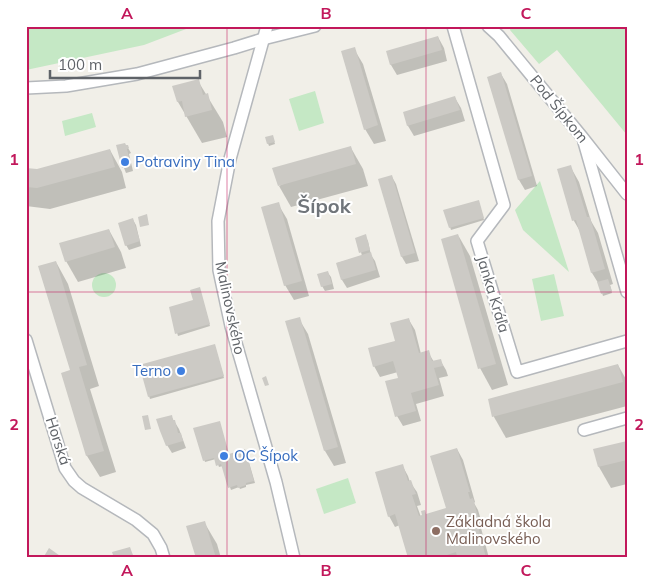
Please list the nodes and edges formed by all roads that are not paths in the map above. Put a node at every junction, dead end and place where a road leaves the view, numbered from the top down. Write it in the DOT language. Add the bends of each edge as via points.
graph roads {
  1 [pos="267,26"];
  2 [pos="315,26"];
  3 [pos="452,26"];
  4 [pos="488,26"];
  5 [pos="263,39"];
  6 [pos="242,46"];
  7 [pos="257,60"];
  8 [pos="26,88"];
  9 [pos="582,137"];
  10 [pos="627,194"];
  11 [pos="627,292"];
  12 [pos="26,340"];
  13 [pos="627,341"];
  14 [pos="627,418"];
  15 [pos="584,430"];
  16 [pos="164,558"];
  17 [pos="294,558"];
  1 -- 5 [label="street, Malinovského"];
  2 -- 5 [label="street"];
  3 -- 13 [label="street, Janka Kráľa" via="504,205 477,241 517,372"];
  4 -- 9 [label="street, Pod Šípkom"];
  5 -- 6 [label="street"];
  5 -- 7 [label="street, Malinovského"];
  6 -- 7 [label="street"];
  6 -- 8 [label="street" via="137,74 66,86"];
  7 -- 17 [label="street, Malinovského" via="230,159 218,222 219,270"];
  9 -- 10 [label="street, Pod Šípkom"];
  9 -- 11 [label="street"];
  12 -- 16 [label="street, Horská" via="65,468 74,481 153,534"];
  14 -- 15 [label="street"];
}
